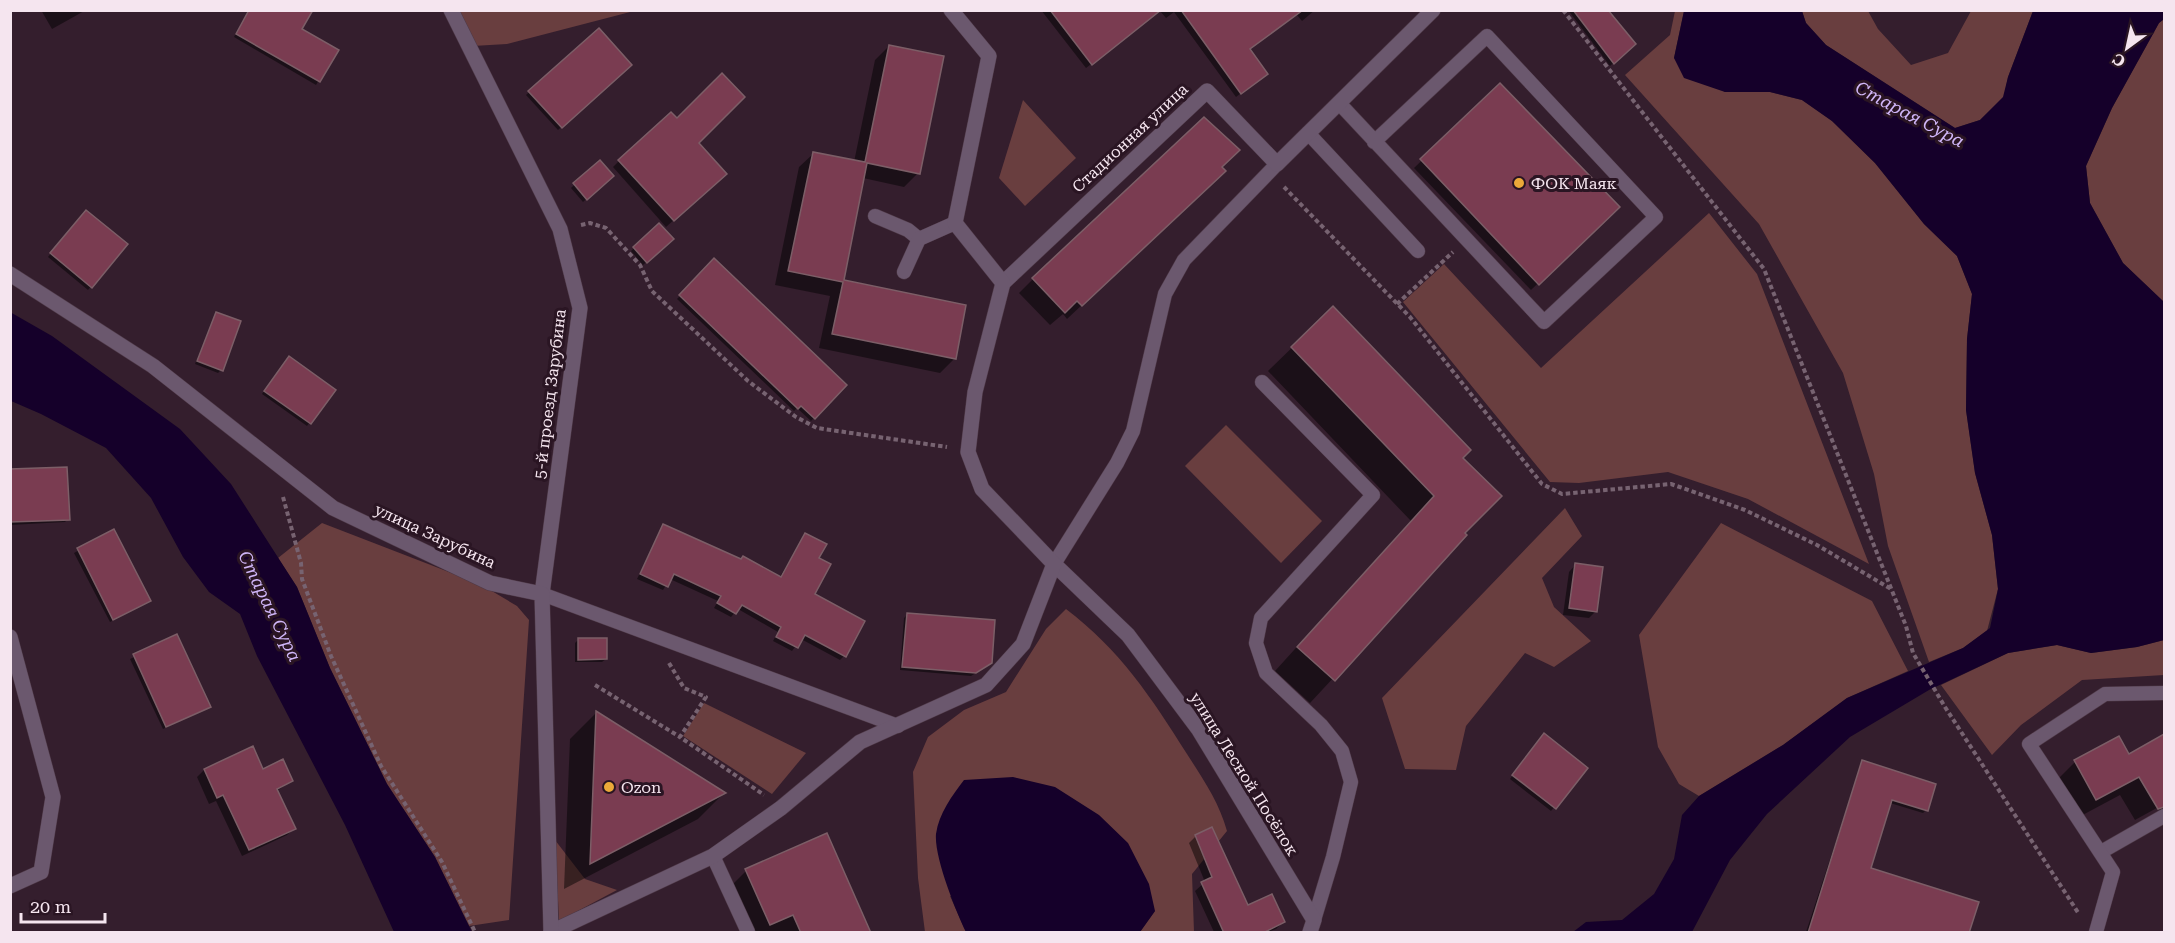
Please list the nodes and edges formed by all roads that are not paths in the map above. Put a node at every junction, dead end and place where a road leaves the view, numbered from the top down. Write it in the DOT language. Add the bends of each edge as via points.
graph roads {
  1 [pos="451,10"];
  2 [pos="951,10"];
  3 [pos="1433,10"];
  4 [pos="1339,103"];
  5 [pos="1308,133"];
  6 [pos="1374,142"];
  7 [pos="1273,168"];
  8 [pos="875,216"];
  9 [pos="955,223"];
  10 [pos="919,239"];
  11 [pos="1418,251"];
  12 [pos="904,272"];
  13 [pos="10,274"];
  14 [pos="1003,283"];
  15 [pos="1262,382"];
  16 [pos="1054,564"];
  17 [pos="542,594"];
  18 [pos="10,637"];
  19 [pos="2164,693"];
  20 [pos="898,726"];
  21 [pos="2164,816"];
  22 [pos="2101,852"];
  23 [pos="713,856"];
  24 [pos="10,886"];
  25 [pos="1312,926"];
  26 [pos="551,932"];
  27 [pos="748,933"];
  28 [pos="2096,933"];
  1 -- 17 [label="street, 5-й проезд Зарубина" via="561,229 580,308"];
  2 -- 9 [label="street" via="989,56"];
  3 -- 4 [label="street"];
  4 -- 5 [label="street"];
  4 -- 6 [label="lane"];
  5 -- 7 [label="street"];
  5 -- 11 [label="lane"];
  6 -- 6 [label="lane" via="1544,321 1656,217 1487,36"];
  7 -- 14 [label="street, Стадионная улица" via="1207,91"];
  7 -- 16 [label="lane" via="1184,260 1165,294 1133,431"];
  8 -- 10 [label="lane" via="909,230"];
  9 -- 10 [label="lane"];
  9 -- 14 [label="street"];
  10 -- 12 [label="lane"];
  13 -- 17 [label="street, улица Зарубина" via="153,366 344,513 490,583"];
  14 -- 16 [label="street, улица Лесной Посёлок" via="975,392 968,452 982,489"];
  15 -- 25 [label="lane" via="1373,495 1261,618 1256,643 1266,673 1321,724 1342,751 1351,782"];
  16 -- 20 [label="street" via="1023,644 986,686"];
  16 -- 25 [label="street, улица Лесной Посёлок" via="1128,636 1199,730"];
  17 -- 20 [label="lane, улица Зарубина"];
  17 -- 26 [label="street, 5-й проезд Зарубина"];
  18 -- 24 [label="street" via="53,797 41,873"];
  19 -- 22 [label="lane" via="2105,694 2029,744"];
  20 -- 23 [label="street" via="860,742 781,808"];
  21 -- 22 [label="lane"];
  22 -- 28 [label="lane" via="2113,872"];
  23 -- 26 [label="street"];
  23 -- 27 [label="lane"];
}
